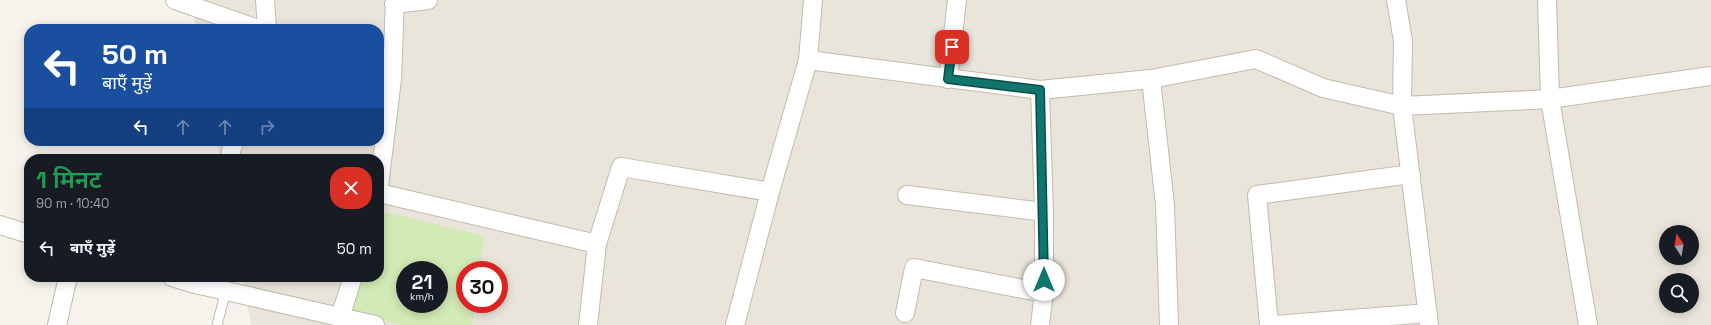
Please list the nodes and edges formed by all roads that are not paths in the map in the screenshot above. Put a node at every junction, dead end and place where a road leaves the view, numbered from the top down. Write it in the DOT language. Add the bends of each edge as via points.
graph roads {
  1 [pos="175,0"];
  2 [pos="265,0"];
  3 [pos="428,0"];
  4 [pos="813,0"];
  5 [pos="957,0"];
  6 [pos="1396,0"];
  7 [pos="1547,0"];
  8 [pos="395,2"];
  9 [pos="244,24"];
  10 [pos="267,24"];
  11 [pos="808,60"];
  12 [pos="1711,76"];
  13 [pos="948,79"];
  14 [pos="1151,79"];
  15 [pos="1040,90"];
  16 [pos="1550,99"];
  17 [pos="1402,106"];
  18 [pos="384,145"];
  19 [pos="1411,174"];
  20 [pos="770,192"];
  21 [pos="384,193"];
  22 [pos="907,196"];
  23 [pos="1044,212"];
  24 [pos="0,225"];
  25 [pos="24,232"];
  26 [pos="597,244"];
  27 [pos="67,282"];
  28 [pos="198,282"];
  29 [pos="351,282"];
  30 [pos="226,291"];
  31 [pos="1044,293"];
  32 [pos="905,313"];
  33 [pos="340,317"];
  34 [pos="1428,319"];
  35 [pos="57,325"];
  36 [pos="217,325"];
  37 [pos="375,325"];
  38 [pos="588,325"];
  39 [pos="735,325"];
  40 [pos="1040,325"];
  41 [pos="1170,325"];
  42 [pos="1269,325"];
  43 [pos="1274,325"];
  44 [pos="1588,325"];
  1 -- 9 [label="street"];
  2 -- 10 [label="street"];
  3 -- 8 [label="street"];
  4 -- 11 [label="street"];
  5 -- 13 [label="street"];
  6 -- 17 [label="street" via="1403,41"];
  7 -- 16 [label="street"];
  8 -- 18 [label="street" via="392,79"];
  11 -- 13 [label="street"];
  11 -- 20 [label="street"];
  12 -- 16 [label="street"];
  13 -- 15 [label="street"];
  14 -- 15 [label="street"];
  14 -- 17 [label="street" via="1256,60 1323,88"];
  14 -- 41 [label="street" via="1165,205"];
  15 -- 23 [label="street"];
  16 -- 17 [label="street"];
  16 -- 44 [label="street"];
  17 -- 19 [label="street"];
  19 -- 34 [label="street"];
  19 -- 42 [label="street" via="1257,195"];
  20 -- 26 [label="street" via="621,167"];
  20 -- 39 [label="street"];
  21 -- 26 [label="street"];
  22 -- 23 [label="street"];
  23 -- 31 [label="street"];
  24 -- 25 [label="street"];
  26 -- 38 [label="street"];
  27 -- 35 [label="street"];
  28 -- 30 [label="street"];
  29 -- 33 [label="street"];
  30 -- 33 [label="street"];
  30 -- 36 [label="lane"];
  31 -- 32 [label="street" via="914,268"];
  31 -- 40 [label="street"];
  33 -- 37 [label="street"];
  34 -- 43 [label="street"];
}
